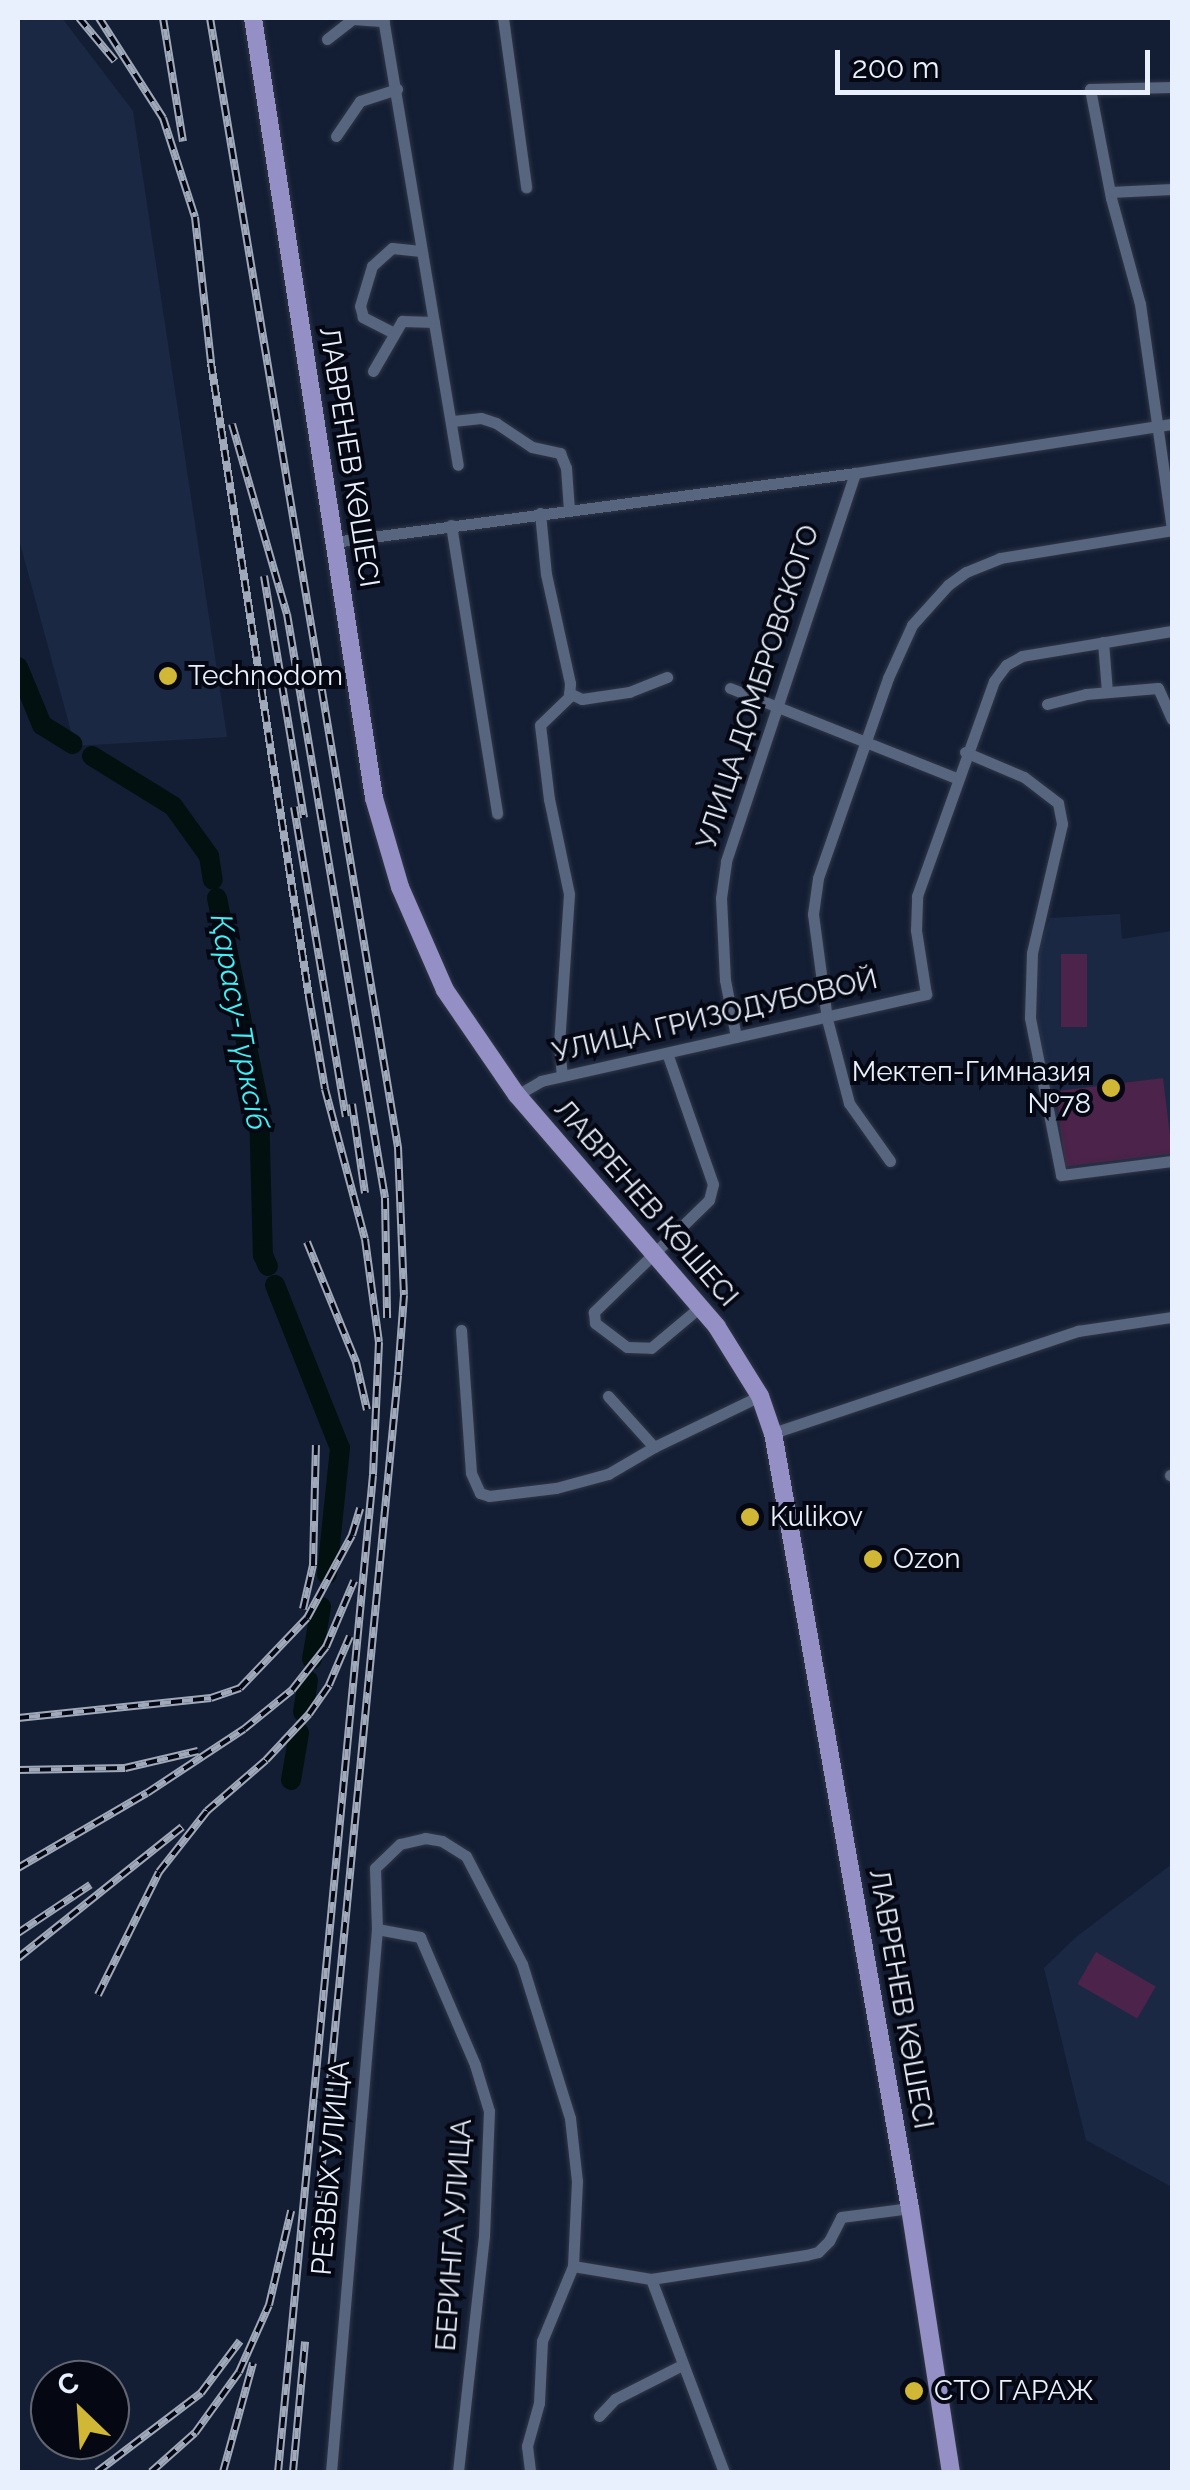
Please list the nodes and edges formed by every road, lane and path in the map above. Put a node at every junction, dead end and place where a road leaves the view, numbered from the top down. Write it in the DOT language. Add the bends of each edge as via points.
graph roads {
  1 [pos="253,18"];
  2 [pos="502,18"];
  3 [pos="383,19"];
  4 [pos="326,39"];
  5 [pos="1172,87"];
  6 [pos="397,89"];
  7 [pos="336,136"];
  8 [pos="526,188"];
  9 [pos="1172,189"];
  10 [pos="1110,192"];
  11 [pos="421,252"];
  12 [pos="434,322"];
  13 [pos="392,332"];
  14 [pos="373,371"];
  15 [pos="453,421"];
  16 [pos="1166,425"];
  17 [pos="458,464"];
  18 [pos="856,473"];
  19 [pos="570,510"];
  20 [pos="540,514"];
  21 [pos="452,526"];
  22 [pos="1172,529"];
  23 [pos="334,542"];
  24 [pos="1172,631"];
  25 [pos="1103,642"];
  26 [pos="667,677"];
  27 [pos="730,688"];
  28 [pos="1106,692"];
  29 [pos="569,693"];
  30 [pos="1047,704"];
  31 [pos="774,709"];
  32 [pos="1172,719"];
  33 [pos="864,744"];
  34 [pos="965,752"];
  35 [pos="956,778"];
  36 [pos="497,812"];
  37 [pos="827,1018"];
  38 [pos="736,1037"];
  39 [pos="668,1053"];
  40 [pos="562,1076"];
  41 [pos="517,1094"];
  42 [pos="890,1161"];
  43 [pos="1172,1162"];
  44 [pos="653,1253"];
  45 [pos="701,1306"];
  46 [pos="1172,1317"];
  47 [pos="461,1330"];
  48 [pos="608,1396"];
  49 [pos="760,1396"];
  50 [pos="773,1433"];
  51 [pos="654,1447"];
  52 [pos="377,1929"];
  53 [pos="910,2208"];
  54 [pos="573,2266"];
  55 [pos="650,2280"];
  56 [pos="680,2366"];
  57 [pos="599,2416"];
  58 [pos="330,2472"];
  59 [pos="458,2472"];
  60 [pos="530,2472"];
  61 [pos="724,2472"];
  62 [pos="954,2472"];
  1 -- 23 [label="main road, ЛАВРЕНЕВ КӨШЕСІ"];
  2 -- 8 [label="street"];
  3 -- 4 [label="street" via="353,19"];
  3 -- 6 [label="street"];
  5 -- 10 [label="street" via="1090,88"];
  6 -- 7 [label="street" via="360,101"];
  6 -- 11 [label="street"];
  9 -- 10 [label="street"];
  10 -- 16 [label="street"];
  11 -- 12 [label="street"];
  11 -- 13 [label="street" via="392,248 372,266 360,306 363,318"];
  12 -- 13 [label="street" via="402,321"];
  12 -- 15 [label="street"];
  13 -- 14 [label="street"];
  15 -- 17 [label="street"];
  15 -- 19 [label="street" via="496,422 532,447 560,453"];
  16 -- 18 [label="street, УЛИЦА ДОМБРОВСКОГО"];
  16 -- 22 [label="street"];
  18 -- 19 [label="street, УЛИЦА ДОМБРОВСКОГО"];
  18 -- 31 [label="street, УЛИЦА ДОМБРОВСКОГО"];
  19 -- 20 [label="street, УЛИЦА ДОМБРОВСКОГО"];
  20 -- 21 [label="street, УЛИЦА ДОМБРОВСКОГО"];
  20 -- 29 [label="street"];
  21 -- 23 [label="street, УЛИЦА ДОМБРОВСКОГО"];
  21 -- 36 [label="street"];
  22 -- 33 [label="street" via="1000,558 957,578 912,625"];
  23 -- 41 [label="main road, ЛАВРЕНЕВ КӨШЕСІ" via="388,853 445,990"];
  24 -- 25 [label="street"];
  25 -- 28 [label="street"];
  25 -- 34 [label="street" via="1022,656 1006,666"];
  26 -- 29 [label="street" via="629,692 582,699"];
  27 -- 31 [label="street"];
  28 -- 30 [label="street"];
  28 -- 32 [label="street" via="1158,688"];
  29 -- 40 [label="street" via="540,725 570,894 558,1043"];
  31 -- 33 [label="street"];
  31 -- 38 [label="street, УЛИЦА ДОМБРОВСКОГО" via="726,861 721,898"];
  33 -- 35 [label="street"];
  33 -- 37 [label="street" via="812,914"];
  34 -- 35 [label="street"];
  34 -- 43 [label="street" via="1024,778 1058,803 1062,824 1032,953 1030,1018 1061,1175"];
  35 -- 37 [label="street, УЛИЦА ГРИЗОДУБОВОЙ" via="917,896 926,994"];
  37 -- 38 [label="street, УЛИЦА ГРИЗОДУБОВОЙ"];
  37 -- 42 [label="street" via="849,1103"];
  38 -- 39 [label="street, УЛИЦА ГРИЗОДУБОВОЙ"];
  39 -- 40 [label="street, УЛИЦА ГРИЗОДУБОВОЙ"];
  39 -- 44 [label="street" via="713,1184 709,1200"];
  40 -- 41 [label="street, УЛИЦА ГРИЗОДУБОВОЙ"];
  41 -- 44 [label="main road, ЛАВРЕНЕВ КӨШЕСІ"];
  44 -- 45 [label="main road, ЛАВРЕНЕВ КӨШЕСІ"];
  44 -- 45 [label="street" via="594,1312 595,1323 628,1347 651,1348"];
  45 -- 49 [label="main road, ЛАВРЕНЕВ КӨШЕСІ"];
  46 -- 50 [label="street" via="1078,1331"];
  47 -- 51 [label="street" via="472,1473 480,1493 504,1497 556,1488 608,1474"];
  48 -- 51 [label="street"];
  49 -- 50 [label="main road, ЛАВРЕНЕВ КӨШЕСІ"];
  49 -- 51 [label="street"];
  50 -- 53 [label="main road, ЛАВРЕНЕВ КӨШЕСІ"];
  52 -- 54 [label="street, РЕЗВЫХ УЛИЦА" via="375,1868 400,1844 442,1840 466,1856 522,1964 570,2118 577,2181"];
  52 -- 58 [label="street, РЕЗВЫХ УЛИЦА"];
  52 -- 59 [label="street, БЕРИНГА УЛИЦА" via="420,1936 489,2112 484,2236"];
  53 -- 55 [label="street" via="841,2216 818,2252"];
  53 -- 62 [label="main road, ЛАВРЕНЕВ КӨШЕСІ"];
  54 -- 55 [label="street"];
  54 -- 60 [label="street" via="542,2340 539,2403 527,2446"];
  55 -- 56 [label="street"];
  56 -- 57 [label="street" via="615,2399"];
  56 -- 61 [label="street"];
}
